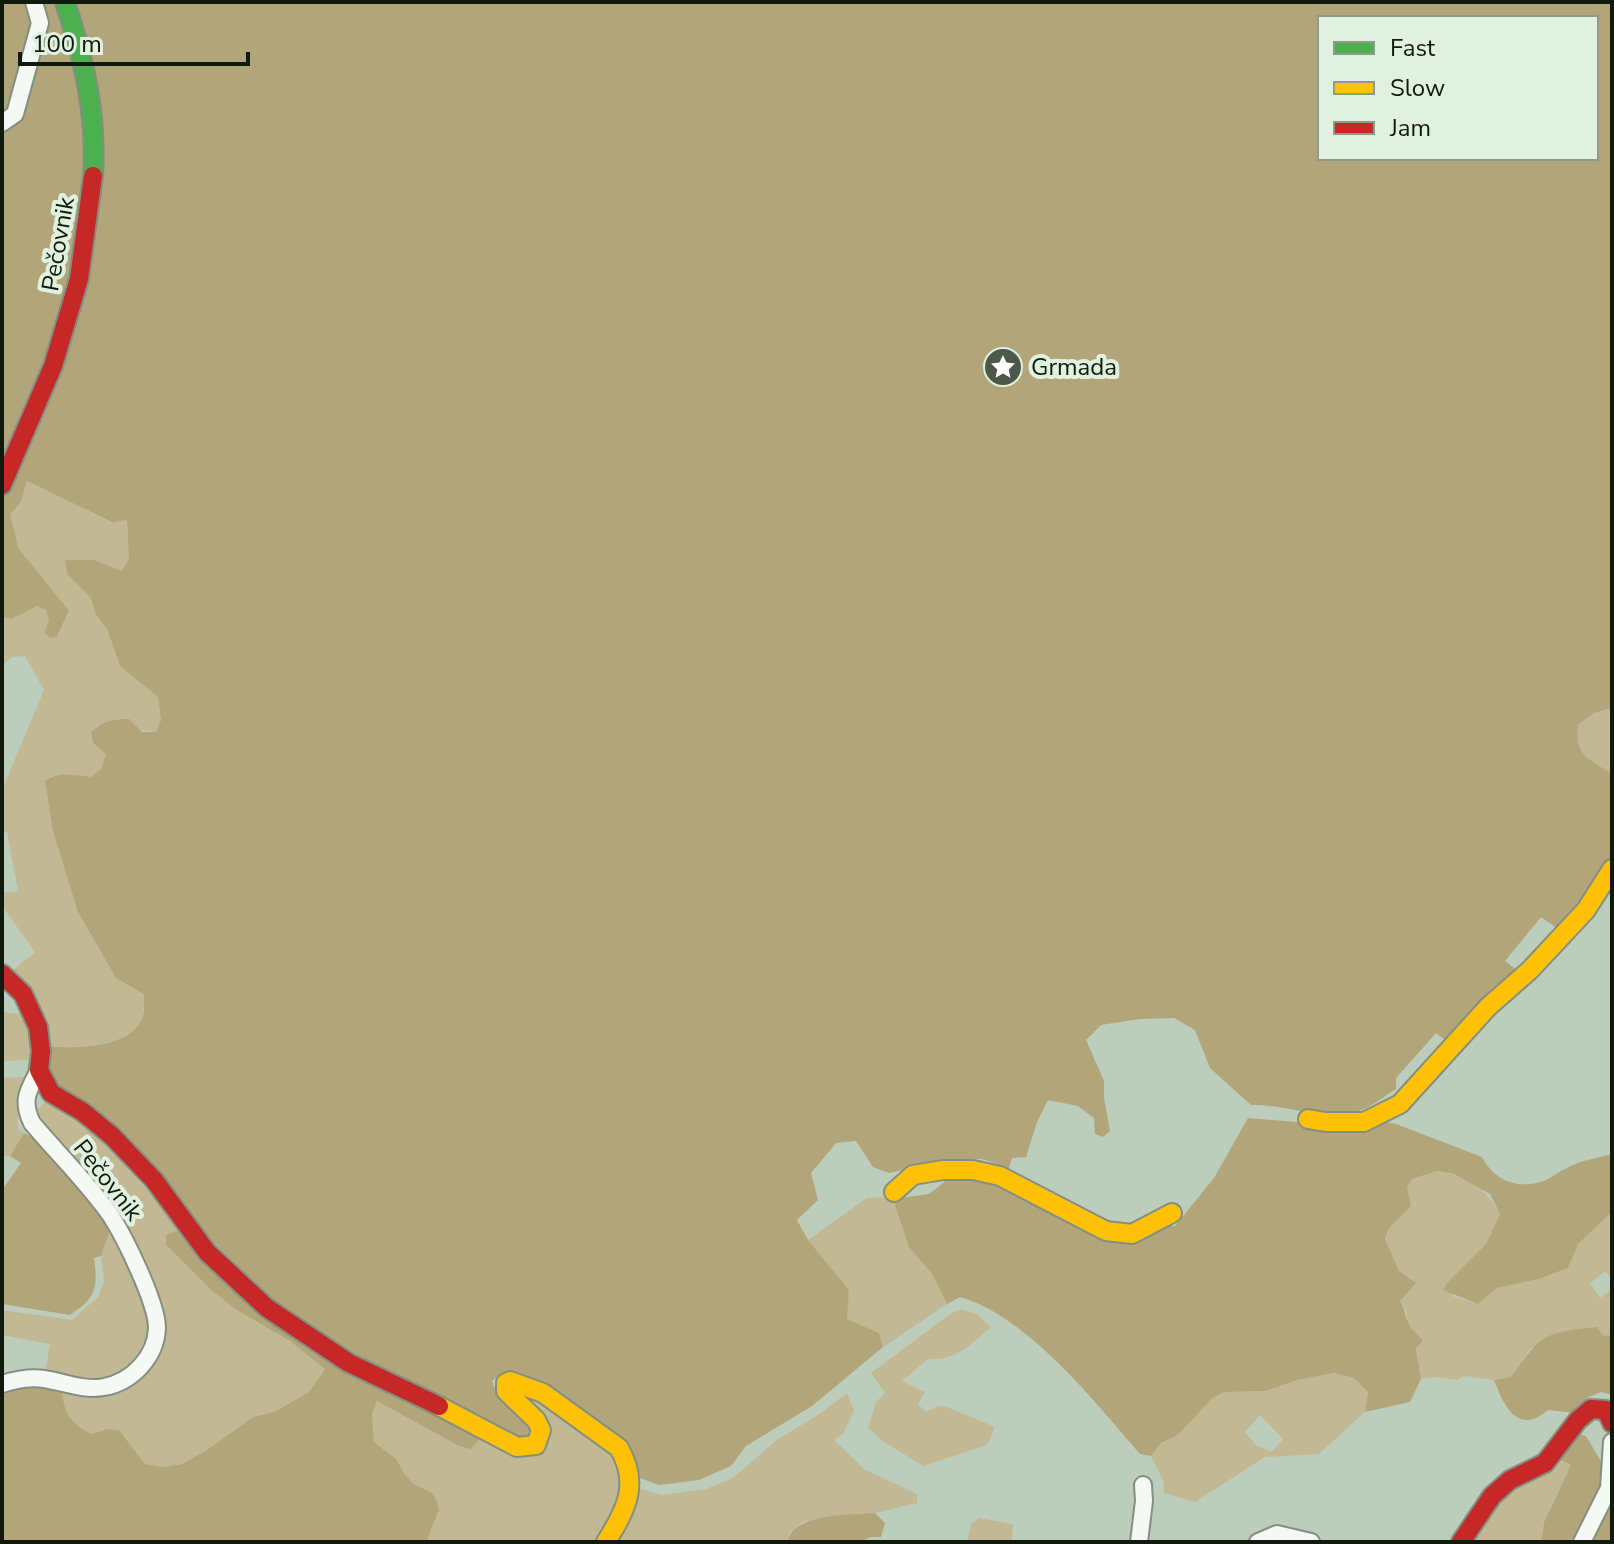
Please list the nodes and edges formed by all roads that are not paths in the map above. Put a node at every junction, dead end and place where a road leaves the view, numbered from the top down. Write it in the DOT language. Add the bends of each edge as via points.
graph roads {
  1 [pos="34,2"];
  2 [pos="65,2"];
  3 [pos="2,123"];
  4 [pos="2,485"];
  5 [pos="1612,869"];
  6 [pos="2,974"];
  7 [pos="39,1070"];
  8 [pos="1308,1119"];
  9 [pos="894,1192"];
  10 [pos="1172,1213"];
  11 [pos="2,1384"];
  12 [pos="1612,1423"];
  13 [pos="1612,1442"];
  14 [pos="1143,1485"];
  15 [pos="1610,1485"];
  16 [pos="606,1542"];
  17 [pos="1139,1542"];
  18 [pos="1258,1542"];
  19 [pos="1311,1542"];
  20 [pos="1461,1542"];
  21 [pos="1582,1542"];
  1 -- 3 [label="street" via="40,23 15,114"];
  2 -- 4 [label="street, Pečovnik" via="84,61 95,144 92,195 79,279 53,366"];
  5 -- 8 [label="street" via="1586,910 1400,1104 1364,1122"];
  6 -- 7 [label="street, Pečovnik" via="23,994 38,1027"];
  7 -- 11 [label="street, Pečovnik" via="25,1108 110,1215 140,1276 157,1328 151,1353 137,1372 104,1387 43,1379"];
  7 -- 16 [label="street, Pečovnik" via="51,1093 112,1136 154,1180 207,1252 267,1308 349,1363 517,1447 536,1445 541,1430 506,1391 510,1381 543,1393 613,1442 633,1481 628,1504"];
  9 -- 10 [label="street" via="913,1175 973,1170 1000,1176 1106,1231 1132,1234"];
  12 -- 20 [label="street" via="1606,1410 1591,1409 1545,1463 1510,1480 1492,1496"];
  13 -- 15 [label="street"];
  14 -- 17 [label="street"];
  15 -- 21 [label="street"];
  18 -- 19 [label="street" via="1277,1534"];
}
